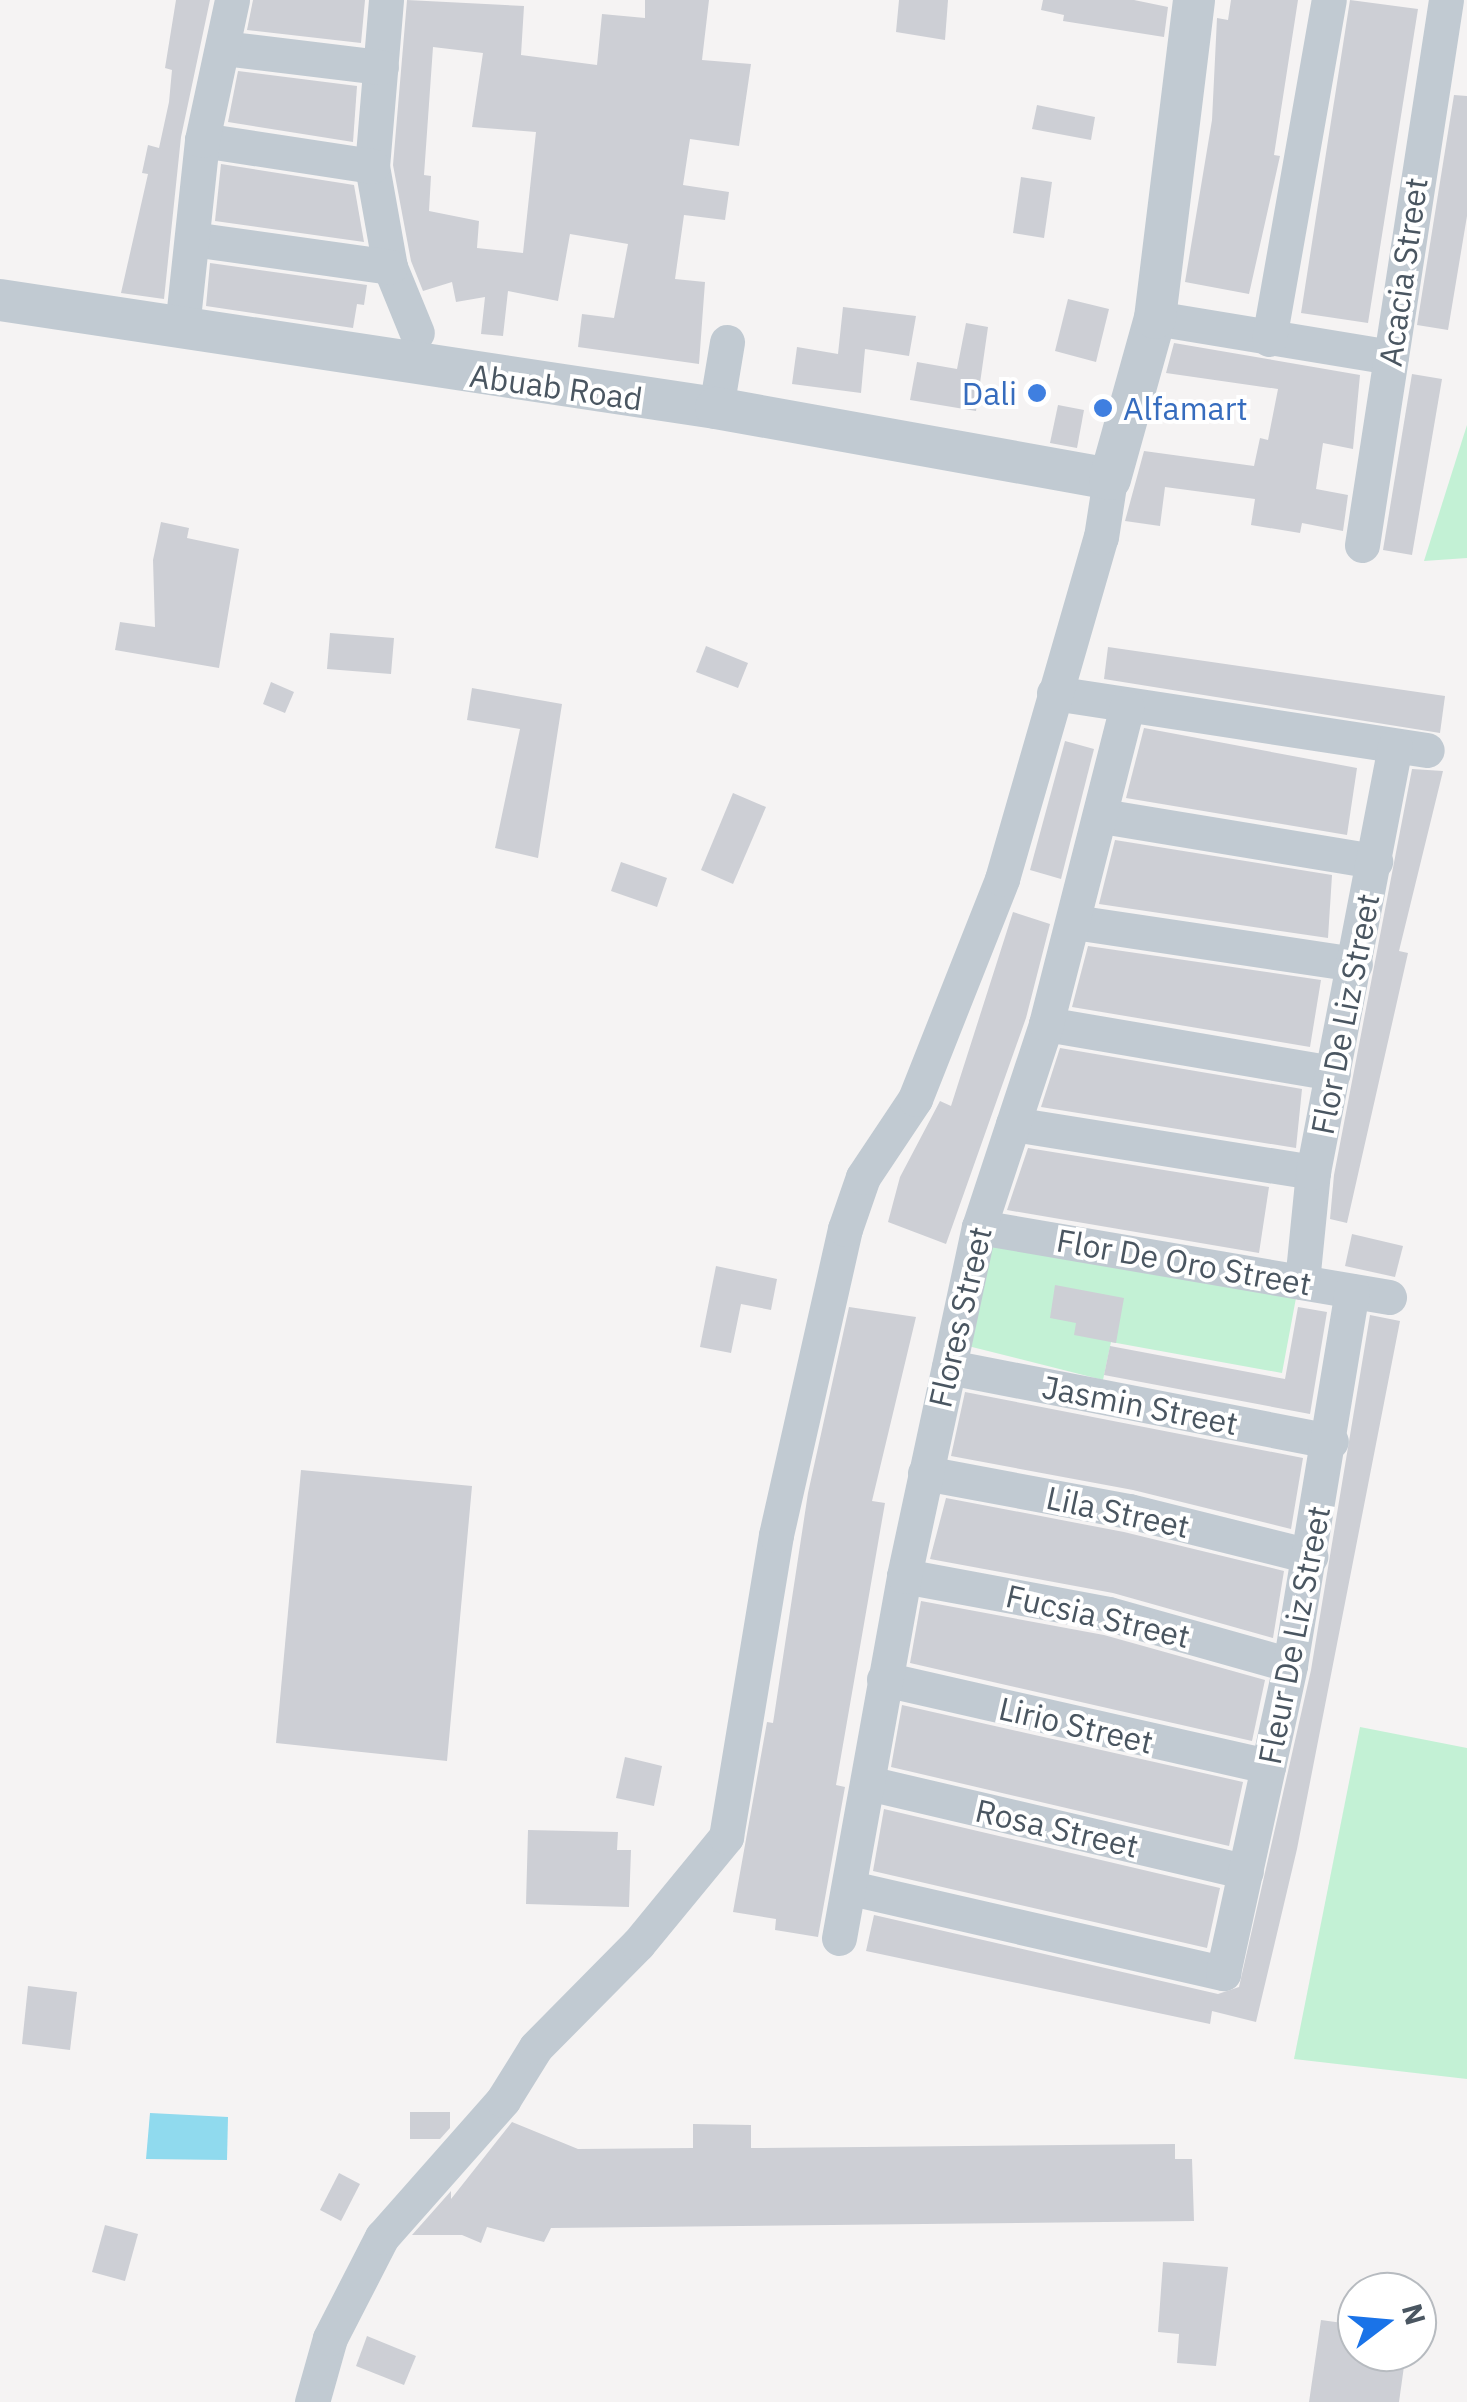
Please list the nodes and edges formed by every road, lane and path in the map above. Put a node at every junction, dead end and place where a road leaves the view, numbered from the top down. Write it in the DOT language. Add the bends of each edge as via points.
graph roads {
  1 [pos="232,0"];
  2 [pos="386,0"];
  3 [pos="1194,0"];
  4 [pos="1330,0"];
  5 [pos="1446,0"];
  6 [pos="224,48"];
  7 [pos="381,67"];
  8 [pos="202,140"];
  9 [pos="372,166"];
  10 [pos="192,239"];
  11 [pos="390,267"];
  12 [pos="0,300"];
  13 [pos="184,309"];
  14 [pos="1156,318"];
  15 [pos="417,332"];
  16 [pos="1269,339"];
  17 [pos="727,342"];
  18 [pos="1390,357"];
  19 [pos="716,408"];
  20 [pos="1110,480"];
  21 [pos="1362,545"];
  22 [pos="1054,692"];
  23 [pos="1127,707"];
  24 [pos="1102,816"];
  25 [pos="1375,861"];
  26 [pos="1074,922"];
  27 [pos="1355,964"];
  28 [pos="1046,1024"];
  29 [pos="1333,1073"];
  30 [pos="1012,1124"];
  31 [pos="1313,1172"];
  32 [pos="979,1226"];
  33 [pos="1302,1282"];
  34 [pos="1352,1291"];
  35 [pos="1389,1297"];
  36 [pos="949,1367"];
  37 [pos="1331,1441"];
  38 [pos="925,1473"];
  39 [pos="1310,1556"];
  40 [pos="904,1576"];
  41 [pos="1290,1665"];
  42 [pos="884,1679"];
  43 [pos="1268,1766"];
  44 [pos="868,1783"];
  45 [pos="1246,1872"];
  46 [pos="851,1888"];
  47 [pos="839,1938"];
  48 [pos="312,2402"];
  1 -- 6 [label="street"];
  2 -- 7 [label="street"];
  3 -- 14 [label="street"];
  4 -- 16 [label="street"];
  5 -- 18 [label="street, Acacia Street"];
  6 -- 7 [label="street"];
  6 -- 8 [label="street"];
  7 -- 9 [label="street"];
  8 -- 9 [label="street"];
  8 -- 10 [label="street"];
  9 -- 11 [label="street"];
  10 -- 11 [label="street"];
  10 -- 13 [label="street"];
  11 -- 15 [label="street"];
  12 -- 19 [label="street, Abuab Road"];
  14 -- 16 [label="street"];
  14 -- 20 [label="street"];
  16 -- 18 [label="street"];
  17 -- 19 [label="street"];
  18 -- 21 [label="street, Acacia Street"];
  19 -- 20 [label="street, Abuab Road"];
  20 -- 22 [label="street" via="1102,537"];
  22 -- 23 [label="street"];
  22 -- 48 [label="street" via="996,895 915,1099 863,1177 845,1229 776,1534 726,1837 638,1944 536,2048 503,2100 382,2238 330,2338"];
  23 -- 24 [label="street, Flores Street"];
  23 -- 25 [label="street, Flor De Liz Street" via="1411,749"];
  24 -- 25 [label="street"];
  24 -- 26 [label="street, Flores Street"];
  25 -- 27 [label="street, Flor De Liz Street"];
  26 -- 27 [label="street"];
  26 -- 28 [label="street, Flores Street"];
  27 -- 29 [label="street, Flor De Liz Street"];
  28 -- 29 [label="street"];
  28 -- 30 [label="street, Flores Street"];
  29 -- 31 [label="street, Flor De Liz Street"];
  30 -- 31 [label="street"];
  30 -- 32 [label="street, Flores Street"];
  31 -- 33 [label="street, Flor De Liz Street"];
  32 -- 33 [label="street, Flor De Oro Street"];
  32 -- 36 [label="street, Flores Street"];
  33 -- 34 [label="street, Flor De Oro Street"];
  34 -- 35 [label="street, Flor De Oro Street"];
  34 -- 37 [label="street, Fleur De Liz Street"];
  36 -- 37 [label="street, Jasmin Street"];
  36 -- 38 [label="street, Flores Street"];
  37 -- 39 [label="street, Fleur De Liz Street"];
  38 -- 39 [label="street, Lila Street" via="1128,1511"];
  38 -- 40 [label="street, Flores Street"];
  39 -- 41 [label="street, Fleur De Liz Street"];
  40 -- 41 [label="street, Fucsia Street" via="1110,1614"];
  40 -- 42 [label="street, Flores Street"];
  41 -- 43 [label="street, Fleur De Liz Street"];
  42 -- 43 [label="street, Lirio Street"];
  42 -- 44 [label="street, Flores Street"];
  43 -- 45 [label="street, Fleur De Liz Street"];
  44 -- 45 [label="street, Rosa Street"];
  44 -- 46 [label="street, Flores Street"];
  45 -- 46 [label="street, Fleur De Liz Street" via="1220,1973"];
  46 -- 47 [label="street, Flores Street"];
}
